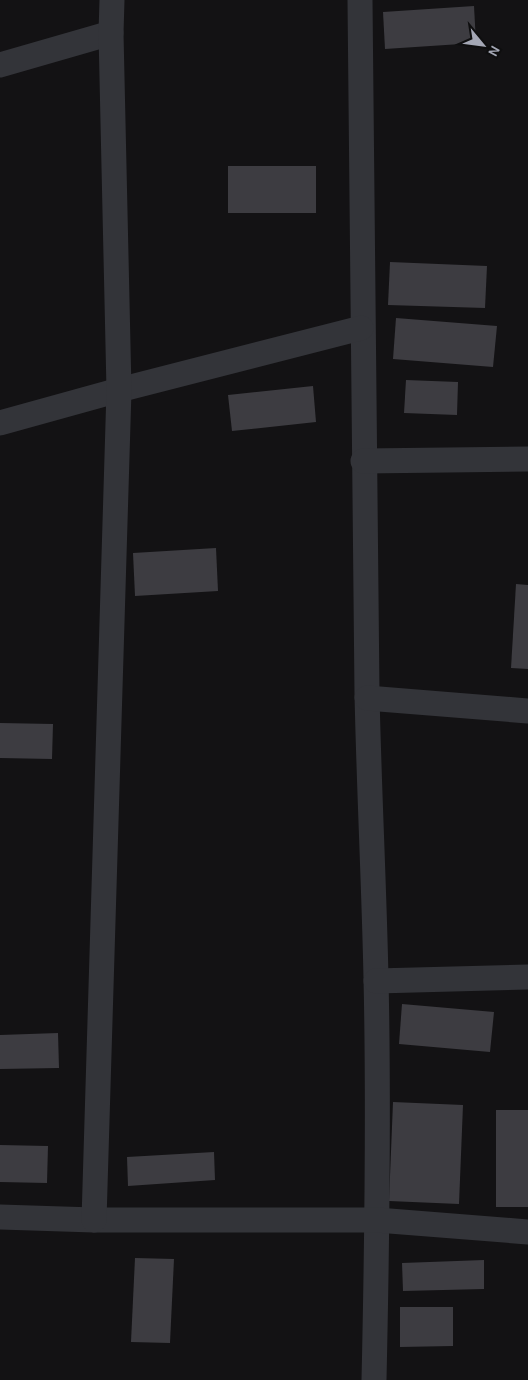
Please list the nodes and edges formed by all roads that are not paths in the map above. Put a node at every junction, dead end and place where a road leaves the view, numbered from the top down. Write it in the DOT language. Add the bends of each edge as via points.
graph roads {
  1 [pos="112,0"];
  2 [pos="360,0"];
  3 [pos="111,33"];
  4 [pos="0,65"];
  5 [pos="361,328"];
  6 [pos="119,390"];
  7 [pos="0,423"];
  8 [pos="528,459"];
  9 [pos="363,461"];
  10 [pos="368,698"];
  11 [pos="528,711"];
  12 [pos="528,977"];
  13 [pos="376,981"];
  14 [pos="0,1217"];
  15 [pos="94,1220"];
  16 [pos="377,1220"];
  17 [pos="528,1232"];
  18 [pos="374,1380"];
  1 -- 3 [label="street"];
  2 -- 5 [label="street"];
  3 -- 4 [label="street"];
  3 -- 6 [label="street"];
  5 -- 6 [label="street"];
  5 -- 9 [label="street"];
  6 -- 7 [label="street"];
  6 -- 15 [label="street"];
  8 -- 9 [label="street"];
  9 -- 10 [label="street"];
  10 -- 11 [label="street"];
  10 -- 13 [label="street"];
  12 -- 13 [label="street"];
  13 -- 16 [label="street"];
  14 -- 15 [label="street"];
  15 -- 16 [label="street"];
  16 -- 17 [label="street"];
  16 -- 18 [label="street"];
}
